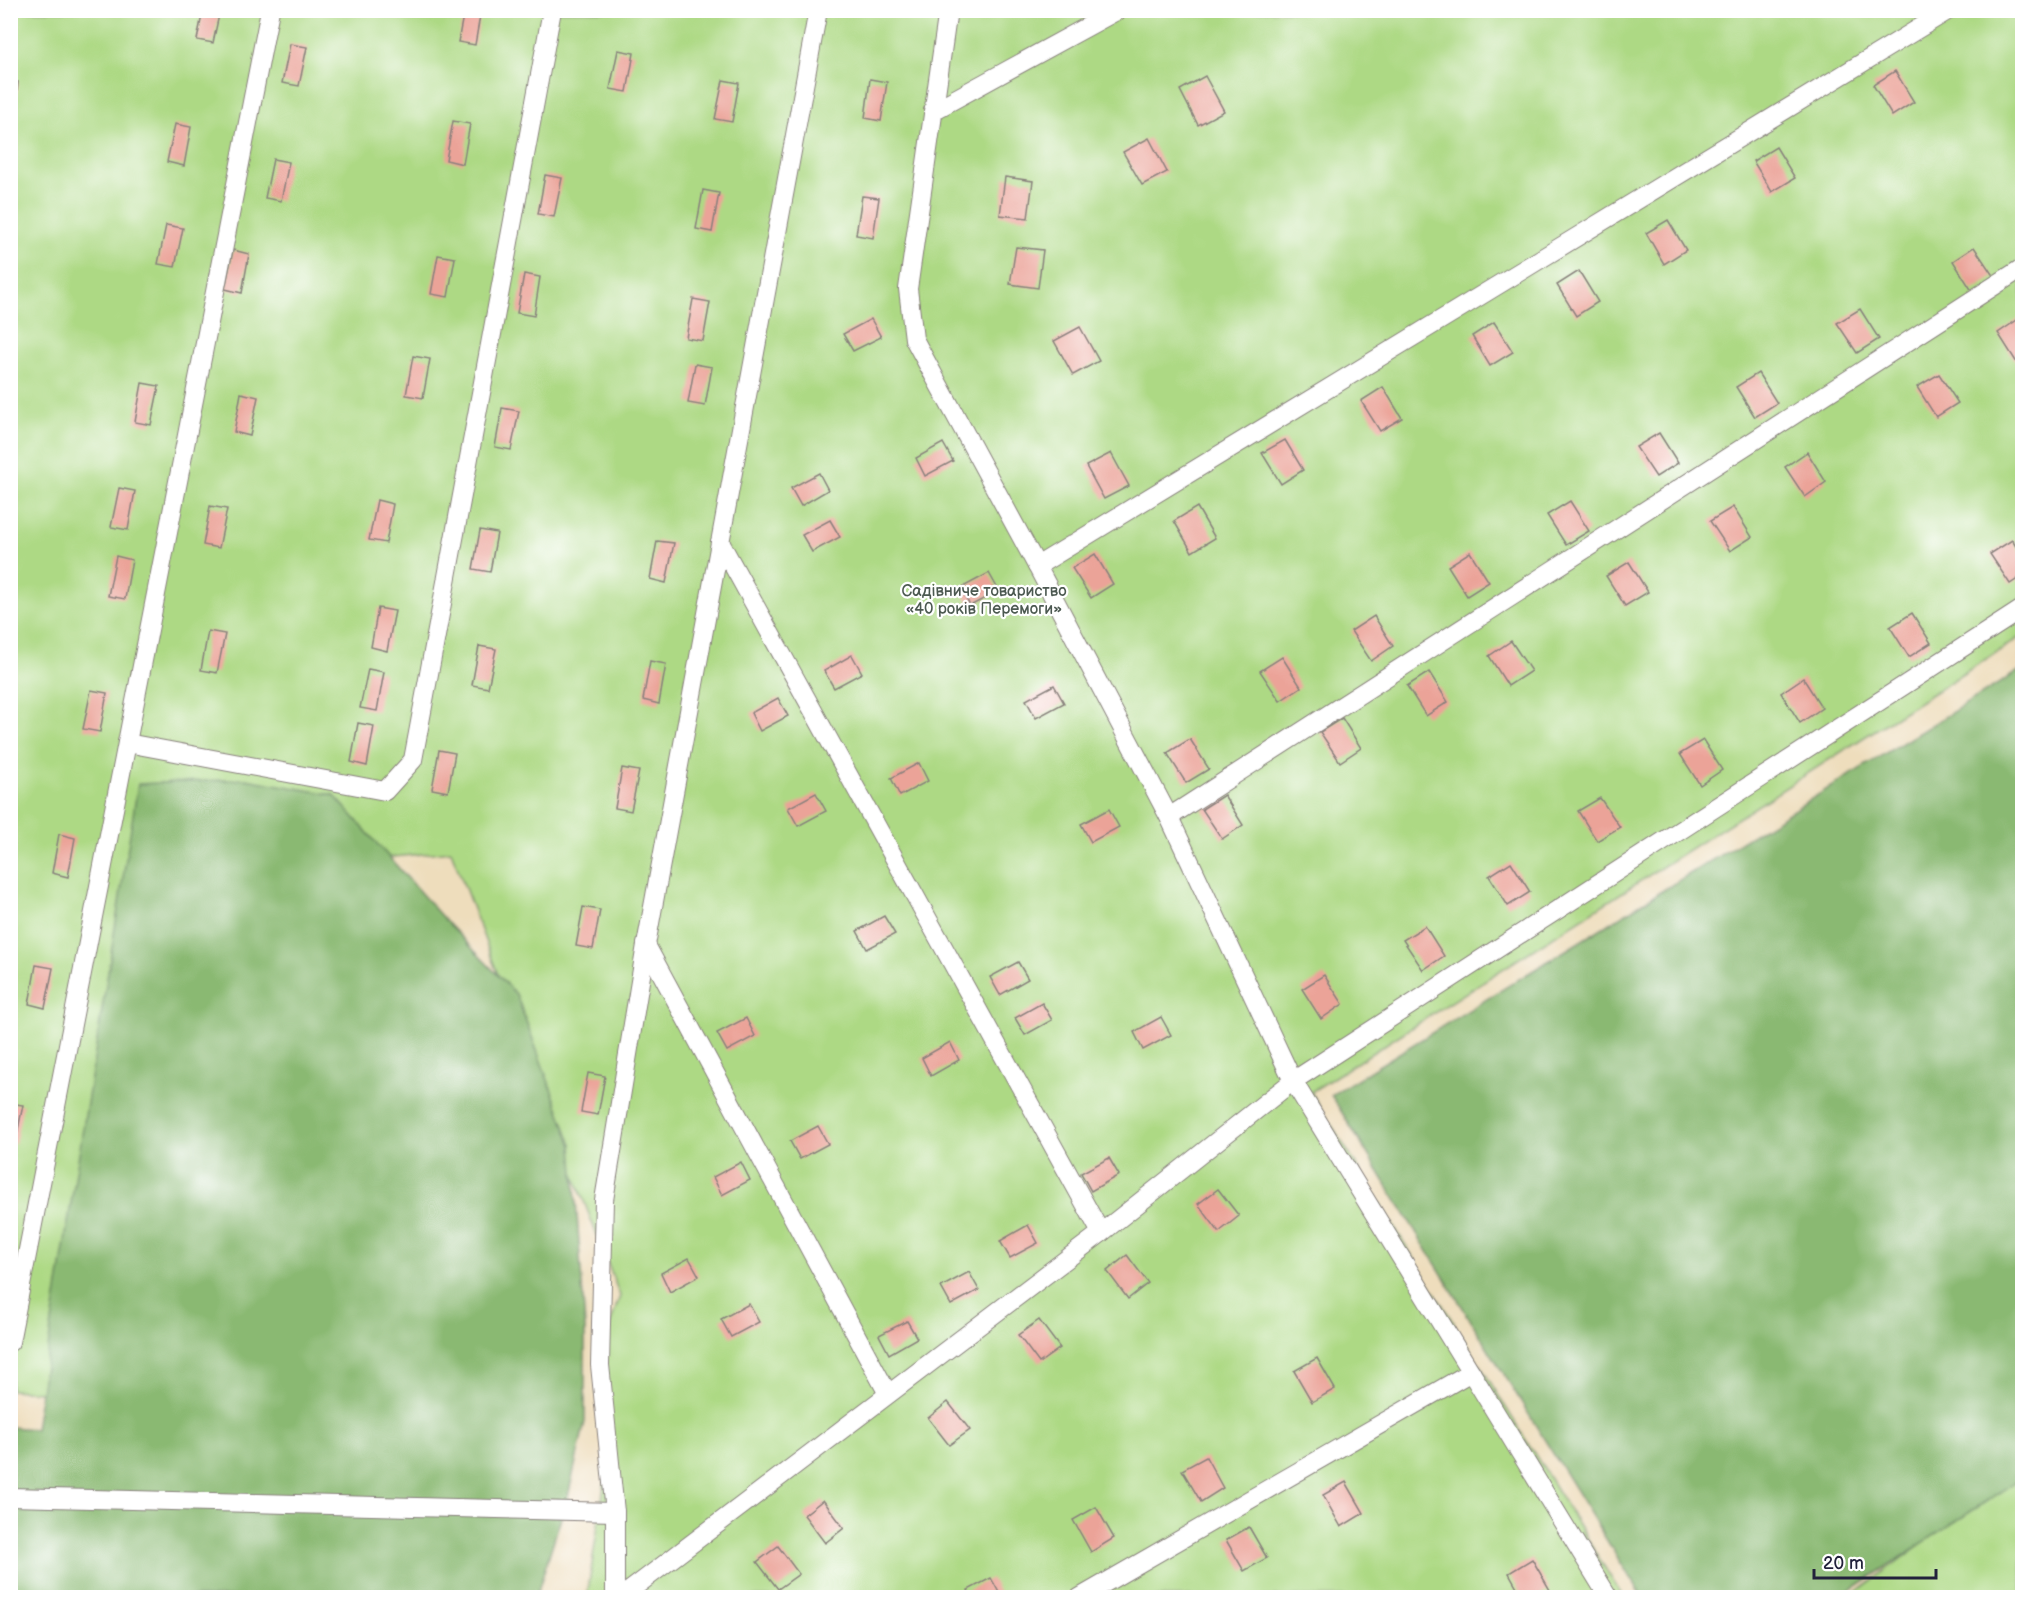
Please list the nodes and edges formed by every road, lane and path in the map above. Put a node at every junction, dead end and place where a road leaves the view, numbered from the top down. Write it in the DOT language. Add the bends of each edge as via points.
graph roads {
  1 [pos="270,10"];
  2 [pos="552,10"];
  3 [pos="818,10"];
  4 [pos="948,10"];
  5 [pos="1118,10"];
  6 [pos="1948,10"];
  7 [pos="933,111"];
  8 [pos="2022,268"];
  9 [pos="720,542"];
  10 [pos="1037,566"];
  11 [pos="2022,609"];
  12 [pos="127,743"];
  13 [pos="1170,817"];
  14 [pos="646,945"];
  15 [pos="1293,1082"];
  16 [pos="1101,1233"];
  17 [pos="10,1342"];
  18 [pos="1471,1372"];
  19 [pos="888,1394"];
  20 [pos="10,1497"];
  21 [pos="615,1512"];
  22 [pos="1607,1597"];
  23 [pos="617,1598"];
  24 [pos="1079,1598"];
  1 -- 12 [label="lane"];
  2 -- 12 [label="lane" via="413,759 385,790"];
  3 -- 9 [label="lane"];
  4 -- 7 [label="lane"];
  5 -- 7 [label="lane"];
  6 -- 10 [label="lane"];
  7 -- 10 [label="lane" via="908,289 914,339"];
  8 -- 13 [label="lane"];
  9 -- 14 [label="lane"];
  9 -- 16 [label="lane"];
  10 -- 13 [label="lane"];
  11 -- 15 [label="lane"];
  12 -- 17 [label="lane"];
  13 -- 15 [label="lane"];
  14 -- 19 [label="lane"];
  14 -- 21 [label="lane" via="604,1200 600,1365"];
  15 -- 16 [label="lane"];
  15 -- 18 [label="lane"];
  16 -- 19 [label="lane"];
  18 -- 22 [label="lane"];
  18 -- 24 [label="lane"];
  19 -- 23 [label="lane"];
  20 -- 21 [label="lane"];
  21 -- 23 [label="lane"];
}
